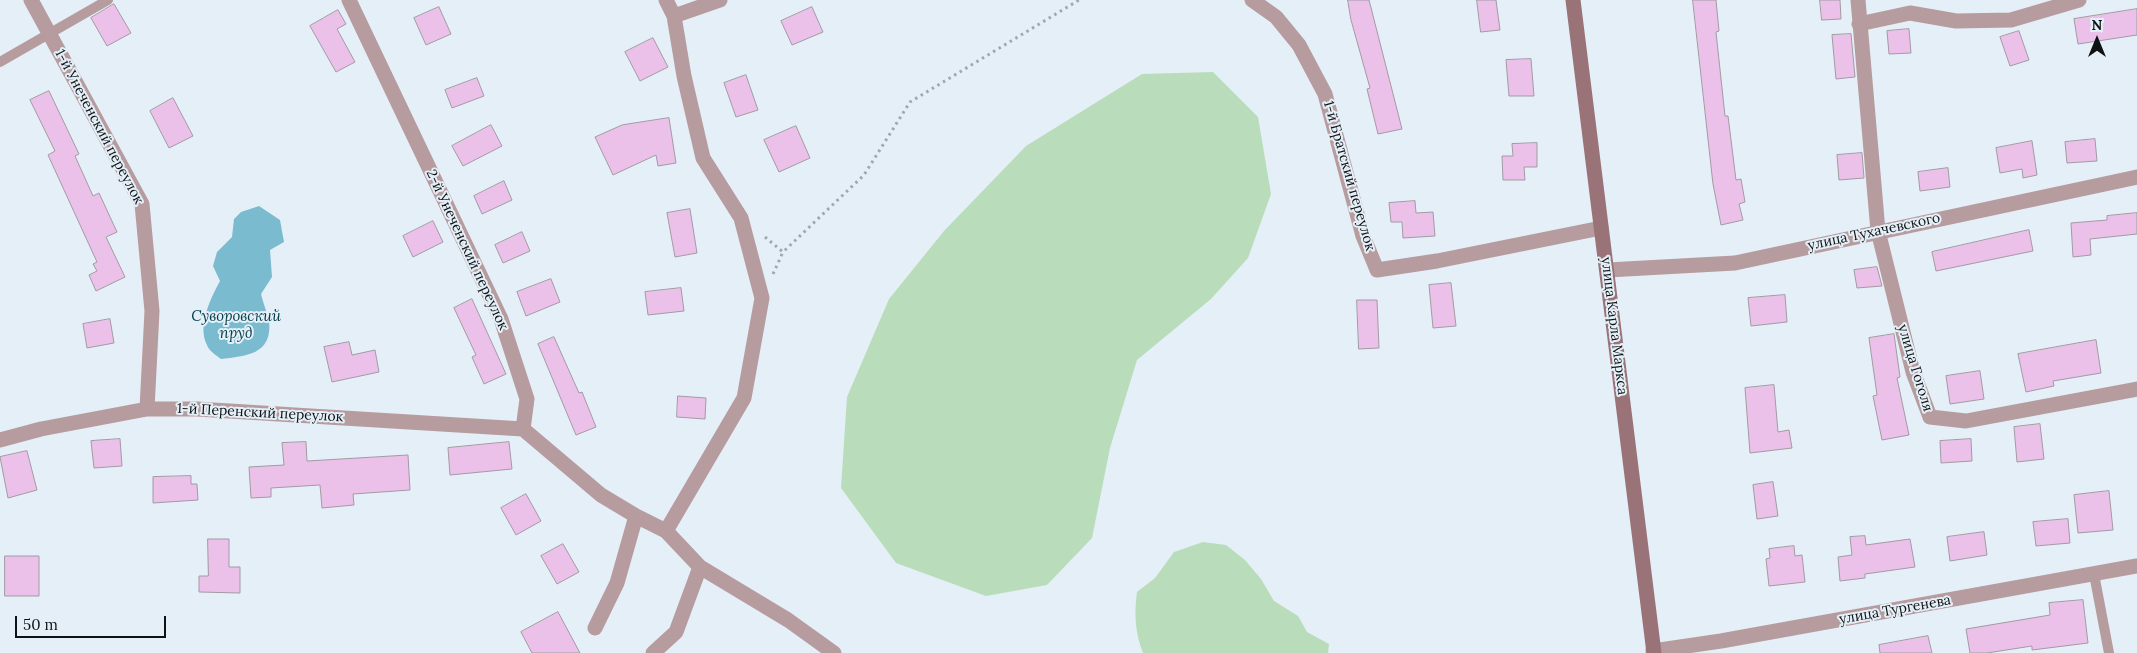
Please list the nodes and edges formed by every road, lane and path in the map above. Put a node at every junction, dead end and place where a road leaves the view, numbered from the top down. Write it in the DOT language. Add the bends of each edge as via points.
graph roads {
  1 [pos="31,0"];
  2 [pos="108,0"];
  3 [pos="349,0"];
  4 [pos="666,0"];
  5 [pos="720,0"];
  6 [pos="1079,0"];
  7 [pos="1252,0"];
  8 [pos="1573,0"];
  9 [pos="1858,0"];
  10 [pos="2079,0"];
  11 [pos="2062,2"];
  12 [pos="674,16"];
  13 [pos="1859,24"];
  14 [pos="48,34"];
  15 [pos="0,62"];
  16 [pos="2137,177"];
  17 [pos="741,218"];
  18 [pos="1602,228"];
  19 [pos="1878,231"];
  20 [pos="1608,270"];
  21 [pos="2137,389"];
  22 [pos="147,409"];
  23 [pos="522,429"];
  24 [pos="0,440"];
  25 [pos="636,516"];
  26 [pos="666,530"];
  27 [pos="2137,566"];
  28 [pos="700,568"];
  29 [pos="2094,574"];
  30 [pos="595,628"];
  31 [pos="1654,652"];
  32 [pos="653,653"];
  33 [pos="834,653"];
  34 [pos="2109,653"];
  1 -- 14 [label="street, 1-й Унеченский переулок"];
  2 -- 14 [label="lane"];
  3 -- 23 [label="street, 2-й Унеченский переулок" via="501,319 527,399"];
  4 -- 12 [label="street"];
  5 -- 12 [label="street"];
  6 -- 17 [label="path" via="910,102 864,175 783,252"];
  7 -- 18 [label="street, 1-й Братский переулок" via="1276,17 1299,45 1325,94 1363,236 1377,270 1446,260"];
  8 -- 18 [label="main road, улица Карла Маркса"];
  9 -- 13 [label="street"];
  10 -- 11 [label="street"];
  11 -- 13 [label="street" via="2011,20 1956,21 1910,13"];
  12 -- 17 [label="street" via="703,158"];
  13 -- 19 [label="street"];
  14 -- 15 [label="lane"];
  14 -- 22 [label="street, 1-й Унеченский переулок" via="142,204 152,311"];
  16 -- 19 [label="street, улица Тухачевского"];
  17 -- 26 [label="street" via="762,298 744,398"];
  18 -- 20 [label="main road, улица Карла Маркса"];
  19 -- 20 [label="street, улица Тухачевского" via="1735,263"];
  19 -- 21 [label="street, улица Гоголя" via="1913,372 1930,417 1966,421"];
  20 -- 31 [label="main road, улица Карла Маркса"];
  22 -- 23 [label="street, 1-й Перенский переулок" via="197,409"];
  22 -- 24 [label="street, 1-й Перенский переулок"];
  23 -- 25 [label="street" via="600,495"];
  25 -- 26 [label="street"];
  25 -- 30 [label="street" via="617,583"];
  26 -- 28 [label="street"];
  27 -- 29 [label="street, улица Тургенева"];
  28 -- 32 [label="street" via="676,632"];
  28 -- 33 [label="street" via="788,620"];
  29 -- 31 [label="street, улица Тургенева"];
  29 -- 34 [label="lane"];
}
